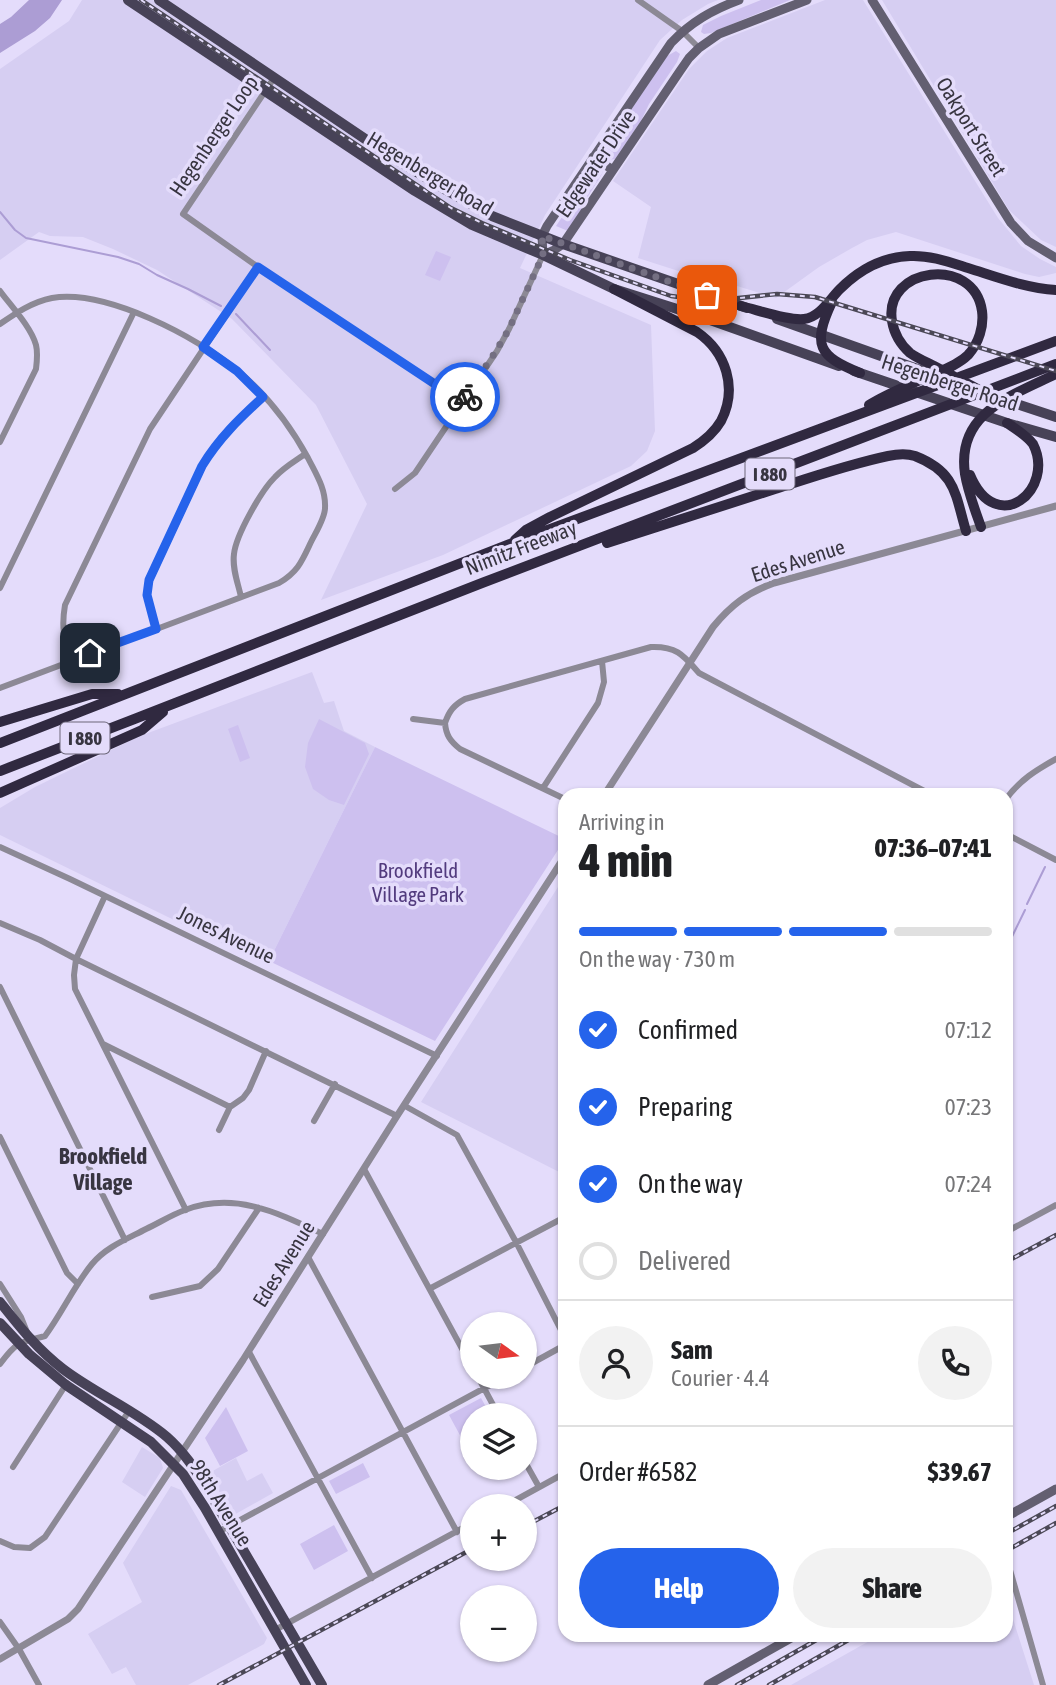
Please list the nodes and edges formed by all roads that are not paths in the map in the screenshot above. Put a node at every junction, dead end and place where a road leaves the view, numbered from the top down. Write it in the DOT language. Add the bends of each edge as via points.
graph roads {
  1 [pos="128,0"];
  2 [pos="159,0"];
  3 [pos="638,0"];
  4 [pos="739,0"];
  5 [pos="807,0"];
  6 [pos="872,0"];
  7 [pos="682,31"];
  8 [pos="699,48"];
  9 [pos="274,78"];
  10 [pos="264,92"];
  11 [pos="593,157"];
  12 [pos="612,170"];
  13 [pos="542,236"];
  14 [pos="563,244"];
  15 [pos="543,255"];
  16 [pos="1056,258"];
  17 [pos="258,267"];
  18 [pos="840,288"];
  19 [pos="614,289"];
  20 [pos="1056,290"];
  21 [pos="0,291"];
  22 [pos="741,306"];
  23 [pos="134,312"];
  24 [pos="16,313"];
  25 [pos="0,324"];
  26 [pos="821,336"];
  27 [pos="1056,341"];
  28 [pos="203,347"];
  29 [pos="1056,363"];
  30 [pos="860,373"];
  31 [pos="1056,374"];
  32 [pos="985,394"];
  33 [pos="263,397"];
  34 [pos="462,402"];
  35 [pos="1056,417"];
  36 [pos="848,418"];
  37 [pos="1007,423"];
  38 [pos="1056,437"];
  39 [pos="0,442"];
  40 [pos="305,454"];
  41 [pos="964,456"];
  42 [pos="395,489"];
  43 [pos="1056,506"];
  44 [pos="981,527"];
  45 [pos="966,531"];
  46 [pos="510,544"];
  47 [pos="484,583"];
  48 [pos="0,588"];
  49 [pos="240,597"];
  50 [pos="156,629"];
  51 [pos="72,660"];
  52 [pos="602,661"];
  53 [pos="690,663"];
  54 [pos="0,688"];
  55 [pos="124,694"];
  56 [pos="169,706"];
  57 [pos="413,719"];
  58 [pos="0,722"];
  59 [pos="445,723"];
  60 [pos="0,743"];
  61 [pos="1056,759"];
  62 [pos="0,771"];
  63 [pos="542,788"];
  64 [pos="609,788"];
  65 [pos="919,788"];
  66 [pos="1013,790"];
  67 [pos="0,793"];
  68 [pos="558,796"];
  69 [pos="1013,838"];
  70 [pos="0,847"];
  71 [pos="1056,860"];
  72 [pos="558,867"];
  73 [pos="105,896"];
  74 [pos="0,923"];
  75 [pos="76,959"];
  76 [pos="0,987"];
  77 [pos="101,1043"];
  78 [pos="266,1051"];
  79 [pos="437,1056"];
  80 [pos="335,1084"];
  81 [pos="405,1106"];
  82 [pos="230,1107"];
  83 [pos="397,1116"];
  84 [pos="314,1121"];
  85 [pos="219,1130"];
  86 [pos="0,1137"];
  87 [pos="364,1169"];
  88 [pos="1056,1205"];
  89 [pos="259,1208"];
  90 [pos="186,1210"];
  91 [pos="558,1221"];
  92 [pos="1013,1228"];
  93 [pos="323,1234"];
  94 [pos="125,1240"];
  95 [pos="516,1242"];
  96 [pos="309,1257"];
  97 [pos="0,1284"];
  98 [pos="78,1284"];
  99 [pos="431,1288"];
  100 [pos="152,1297"];
  101 [pos="0,1302"];
  102 [pos="0,1323"];
  103 [pos="558,1324"];
  104 [pos="30,1340"];
  105 [pos="18,1343"];
  106 [pos="460,1344"];
  107 [pos="558,1349"];
  108 [pos="248,1352"];
  109 [pos="537,1360"];
  110 [pos="0,1364"];
  111 [pos="69,1380"];
  112 [pos="480,1390"];
  113 [pos="129,1411"];
  114 [pos="121,1421"];
  115 [pos="402,1432"];
  116 [pos="183,1453"];
  117 [pos="174,1465"];
  118 [pos="13,1466"];
  119 [pos="318,1477"];
  120 [pos="558,1477"];
  121 [pos="535,1480"];
  122 [pos="539,1487"];
  123 [pos="1056,1489"];
  124 [pos="526,1494"];
  125 [pos="1013,1513"];
  126 [pos="229,1525"];
  127 [pos="460,1530"];
  128 [pos="218,1532"];
  129 [pos="457,1532"];
  130 [pos="0,1541"];
  131 [pos="372,1578"];
  132 [pos="1013,1580"];
  133 [pos="0,1622"];
  134 [pos="286,1624"];
  135 [pos="275,1630"];
  136 [pos="784,1642"];
  137 [pos="19,1649"];
  138 [pos="0,1658"];
  139 [pos="39,1685"];
  140 [pos="306,1685"];
  141 [pos="322,1685"];
  142 [pos="708,1685"];
  143 [pos="1044,1685"];
  1 -- 10 [label="main road, Hegenberger Road"];
  2 -- 9 [label="main road, Hegenberger Road"];
  3 -- 7 [label="street"];
  4 -- 7 [label="main road, Edgewater Drive"];
  5 -- 8 [label="main road, Edgewater Drive" via="719,34"];
  6 -- 16 [label="main road, Oakport Street" via="1011,223 1028,241"];
  7 -- 8 [label="street"];
  7 -- 11 [label="main road, Edgewater Drive"];
  8 -- 12 [label="main road, Edgewater Drive"];
  9 -- 10 [label="street, Hegenberger Loop"];
  9 -- 13 [label="main road, Hegenberger Road" via="446,190 492,216"];
  10 -- 15 [label="main road, Hegenberger Road" via="452,214"];
  10 -- 17 [label="street, Hegenberger Loop" via="183,214"];
  11 -- 12 [label="main road"];
  11 -- 13 [label="main road, Edgewater Drive"];
  12 -- 14 [label="main road, Edgewater Drive"];
  13 -- 14 [label="main road, Hegenberger Road"];
  13 -- 15 [label="main road, Edgewater Drive"];
  14 -- 15 [label="main road, Edgewater Drive"];
  14 -- 22 [label="main road, Hegenberger Road"];
  15 -- 19 [label="main road, Hegenberger Road"];
  15 -- 34 [label="street" via="503,340"];
  17 -- 28 [label="street"];
  17 -- 34 [label="street, Hegenberger Loop"];
  18 -- 20 [label="highway" via="875,263 911,256 942,259 1008,281"];
  18 -- 22 [label="highway" via="822,310 806,319"];
  18 -- 26 [label="highway"];
  19 -- 30 [label="main road, Hegenberger Road"];
  19 -- 46 [label="highway" via="697,332 718,351 728,386 721,422 693,448 538,523"];
  21 -- 24 [label="street"];
  22 -- 26 [label="main road, Hegenberger Road"];
  23 -- 24 [label="street" via="70,297 52,298"];
  23 -- 28 [label="street"];
  23 -- 48 [label="street"];
  24 -- 25 [label="street"];
  24 -- 39 [label="street" via="36,345 36,369"];
  26 -- 30 [label="highway" via="823,348 835,363"];
  26 -- 32 [label="main road, Hegenberger Road"];
  27 -- 36 [label="highway, Nimitz Freeway / I 880"];
  28 -- 33 [label="street"];
  28 -- 51 [label="street" via="150,429 65,605 62,623"];
  29 -- 47 [label="highway, Nimitz Freeway / I 880"];
  30 -- 37 [label="main road, Hegenberger Road"];
  31 -- 41 [label="highway" via="979,419 970,430"];
  32 -- 35 [label="main road, Hegenberger Road"];
  32 -- 36 [label="highway" via="911,354 898,338 891,315 899,292 929,274 960,279 975,294 982,319 975,345 967,356 944,369 883,396"];
  33 -- 40 [label="street" via="286,421"];
  33 -- 50 [label="street" via="224,434 202,466 149,580 147,595"];
  34 -- 42 [label="street" via="415,474"];
  36 -- 46 [label="highway, Nimitz Freeway / I 880"];
  37 -- 38 [label="main road, Hegenberger Road"];
  37 -- 41 [label="highway" via="1031,442 1040,460 1039,482 1026,499 1004,505 982,497"];
  40 -- 49 [label="street" via="266,487 238,538 234,568"];
  40 -- 49 [label="street" via="324,489 326,510 291,575"];
  41 -- 44 [label="highway" via="967,485"];
  43 -- 44 [label="street, Edes Avenue"];
  44 -- 45 [label="street, Edes Avenue"];
  45 -- 47 [label="highway" via="947,476 913,456 890,455"];
  45 -- 53 [label="street, Edes Avenue" via="756,590 725,612"];
  46 -- 55 [label="highway, Nimitz Freeway / I 880"];
  47 -- 56 [label="highway, Nimitz Freeway / I 880"];
  49 -- 50 [label="street"];
  50 -- 51 [label="street"];
  51 -- 54 [label="street"];
  52 -- 53 [label="street" via="661,647 683,654"];
  52 -- 59 [label="street" via="465,699 455,704"];
  52 -- 63 [label="street" via="604,682 598,703"];
  53 -- 64 [label="street, Edes Avenue"];
  53 -- 65 [label="street" via="699,673"];
  55 -- 58 [label="highway" via="92,694"];
  55 -- 60 [label="highway, Nimitz Freeway / I 880"];
  56 -- 62 [label="highway, Nimitz Freeway / I 880"];
  56 -- 67 [label="highway" via="142,730"];
  57 -- 59 [label="street"];
  59 -- 63 [label="street" via="451,742 460,749"];
  61 -- 66 [label="street"];
  63 -- 68 [label="street"];
  69 -- 71 [label="street"];
  70 -- 73 [label="street, Jones Avenue"];
  72 -- 79 [label="street, Edes Avenue"];
  73 -- 75 [label="street"];
  73 -- 79 [label="street, Jones Avenue"];
  74 -- 75 [label="street"];
  75 -- 77 [label="street" via="75,989"];
  75 -- 78 [label="street"];
  76 -- 94 [label="street"];
  77 -- 82 [label="street"];
  77 -- 90 [label="street"];
  78 -- 80 [label="street"];
  78 -- 82 [label="street" via="249,1090"];
  79 -- 81 [label="street, Edes Avenue"];
  80 -- 83 [label="street"];
  80 -- 84 [label="street"];
  81 -- 83 [label="street, Edes Avenue"];
  81 -- 95 [label="street" via="457,1135"];
  82 -- 85 [label="street"];
  83 -- 87 [label="street, Edes Avenue"];
  86 -- 98 [label="street" via="67,1273"];
  87 -- 93 [label="street, Edes Avenue"];
  87 -- 99 [label="street"];
  88 -- 92 [label="street"];
  89 -- 90 [label="street" via="217,1203"];
  89 -- 93 [label="street"];
  89 -- 100 [label="street" via="218,1269 200,1286"];
  90 -- 94 [label="street"];
  91 -- 95 [label="street"];
  93 -- 96 [label="street, Edes Avenue"];
  94 -- 98 [label="street" via="103,1253"];
  95 -- 99 [label="street"];
  95 -- 103 [label="street"];
  96 -- 108 [label="street, Edes Avenue"];
  96 -- 115 [label="street"];
  97 -- 104 [label="street, 98th Avenue"];
  98 -- 104 [label="street" via="45,1336"];
  99 -- 106 [label="street"];
  101 -- 104 [label="main road, 98th Avenue"];
  102 -- 105 [label="main road, 98th Avenue"];
  104 -- 105 [label="street"];
  104 -- 111 [label="main road, 98th Avenue"];
  105 -- 110 [label="street"];
  105 -- 111 [label="main road, 98th Avenue"];
  107 -- 109 [label="street"];
  108 -- 116 [label="street, Edes Avenue"];
  108 -- 119 [label="street"];
  111 -- 113 [label="main road, 98th Avenue"];
  111 -- 114 [label="main road, 98th Avenue"];
  111 -- 118 [label="street"];
  112 -- 115 [label="street"];
  113 -- 114 [label="street"];
  113 -- 116 [label="main road, 98th Avenue"];
  114 -- 117 [label="main road, 98th Avenue" via="152,1442"];
  114 -- 130 [label="street" via="45,1538 30,1548 14,1548"];
  115 -- 119 [label="street"];
  115 -- 129 [label="street"];
  116 -- 117 [label="street, Edes Avenue"];
  116 -- 126 [label="main road, 98th Avenue"];
  117 -- 128 [label="main road, 98th Avenue"];
  117 -- 137 [label="street, Edes Avenue" via="78,1609"];
  119 -- 126 [label="street"];
  119 -- 131 [label="street"];
  120 -- 122 [label="street"];
  121 -- 122 [label="street"];
  122 -- 124 [label="street"];
  123 -- 125 [label="main road"];
  126 -- 128 [label="street"];
  126 -- 134 [label="main road, 98th Avenue"];
  127 -- 129 [label="street"];
  128 -- 135 [label="main road, 98th Avenue"];
  129 -- 131 [label="street"];
  131 -- 134 [label="street"];
  132 -- 143 [label="street"];
  133 -- 137 [label="street"];
  134 -- 135 [label="street"];
  134 -- 141 [label="main road, 98th Avenue"];
  135 -- 140 [label="main road, 98th Avenue"];
  136 -- 142 [label="main road"];
  137 -- 138 [label="street, Edes Avenue"];
  137 -- 139 [label="street"];
}
